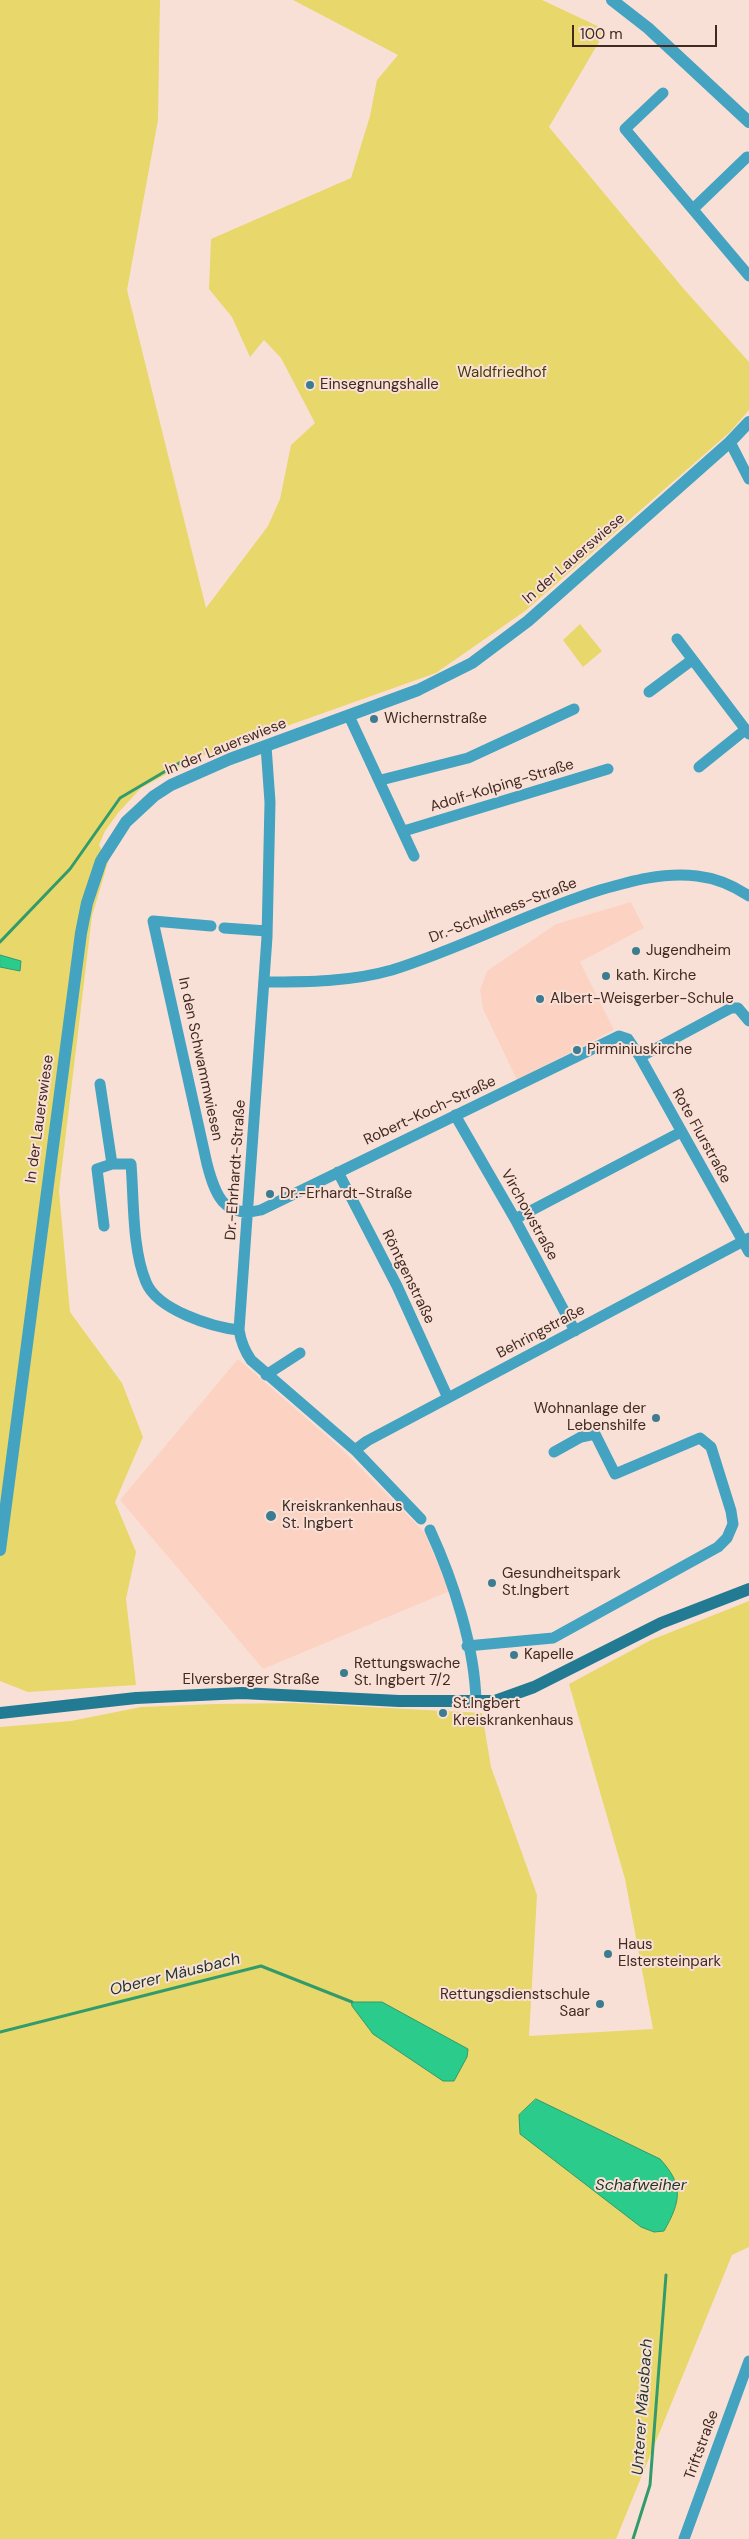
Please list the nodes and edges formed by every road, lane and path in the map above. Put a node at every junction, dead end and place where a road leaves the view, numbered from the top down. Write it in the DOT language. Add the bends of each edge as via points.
graph roads {
  1 [pos="619,2"];
  2 [pos="663,93"];
  3 [pos="749,122"];
  4 [pos="747,157"];
  5 [pos="693,209"];
  6 [pos="749,276"];
  7 [pos="749,422"];
  8 [pos="730,442"];
  9 [pos="749,479"];
  10 [pos="677,639"];
  11 [pos="692,660"];
  12 [pos="649,692"];
  13 [pos="574,708"];
  14 [pos="350,716"];
  15 [pos="747,732"];
  16 [pos="266,746"];
  17 [pos="699,767"];
  18 [pos="608,770"];
  19 [pos="381,780"];
  20 [pos="404,831"];
  21 [pos="414,856"];
  22 [pos="749,896"];
  23 [pos="211,926"];
  24 [pos="224,928"];
  25 [pos="267,930"];
  26 [pos="264,982"];
  27 [pos="749,1021"];
  28 [pos="623,1037"];
  29 [pos="640,1057"];
  30 [pos="100,1084"];
  31 [pos="455,1115"];
  32 [pos="682,1132"];
  33 [pos="112,1164"];
  34 [pos="338,1172"];
  35 [pos="248,1211"];
  36 [pos="515,1219"];
  37 [pos="104,1226"];
  38 [pos="746,1240"];
  39 [pos="749,1252"];
  40 [pos="239,1330"];
  41 [pos="575,1331"];
  42 [pos="300,1353"];
  43 [pos="266,1375"];
  44 [pos="448,1398"];
  45 [pos="355,1450"];
  46 [pos="554,1452"];
  47 [pos="420,1519"];
  48 [pos="430,1530"];
  49 [pos="0,1550"];
  50 [pos="749,1589"];
  51 [pos="467,1646"];
  52 [pos="476,1702"];
  53 [pos="0,1713"];
  54 [pos="749,2361"];
  55 [pos="684,2539"];
  1 -- 3 [label="street"];
  2 -- 5 [label="street" via="625,129"];
  4 -- 5 [label="street"];
  5 -- 6 [label="street"];
  7 -- 8 [label="street, In der Lauerswiese"];
  8 -- 9 [label="street"];
  8 -- 14 [label="street, In der Lauerswiese" via="496,648 449,677"];
  10 -- 11 [label="street"];
  11 -- 12 [label="street"];
  11 -- 15 [label="street"];
  13 -- 19 [label="street" via="468,758"];
  14 -- 16 [label="street, In der Lauerswiese"];
  14 -- 19 [label="street"];
  15 -- 17 [label="street"];
  16 -- 25 [label="street, Dr.-Ehrhardt-Straße" via="270,802"];
  16 -- 49 [label="street, In der Lauerswiese" via="192,776 154,796 126,822 101,861 94,879 81,933"];
  18 -- 20 [label="street, Adolf-Kolping-Straße"];
  19 -- 20 [label="street"];
  20 -- 21 [label="street"];
  22 -- 26 [label="street, Dr.-Schulthess-Straße" via="716,880 698,876 662,876 633,881 558,904 390,970 348,979"];
  23 -- 35 [label="street, In den Schwammwiesen" via="153,921 212,1182 218,1198 227,1206"];
  24 -- 25 [label="street"];
  25 -- 26 [label="street, Dr.-Ehrhardt-Straße"];
  26 -- 35 [label="street, Dr.-Ehrhardt-Straße"];
  27 -- 29 [label="street" via="738,1008 731,1008"];
  28 -- 29 [label="street, Rote Flurstraße" via="628,1039"];
  28 -- 31 [label="street, Robert-Koch-Straße" via="609,1040"];
  29 -- 32 [label="street, Rote Flurstraße"];
  30 -- 33 [label="street"];
  31 -- 34 [label="street, Robert-Koch-Straße"];
  31 -- 36 [label="street, Virchowstraße"];
  32 -- 36 [label="street"];
  32 -- 38 [label="street, Rote Flurstraße"];
  33 -- 37 [label="street" via="97,1170"];
  33 -- 40 [label="street" via="132,1164 136,1235 141,1265 151,1291 190,1318"];
  34 -- 35 [label="street, Robert-Koch-Straße" via="261,1210"];
  34 -- 44 [label="street, Röntgenstraße" via="397,1286"];
  35 -- 40 [label="street, Dr.-Ehrhardt-Straße"];
  36 -- 41 [label="street, Virchowstraße"];
  38 -- 39 [label="street, Rote Flurstraße"];
  38 -- 41 [label="street, Behringstraße"];
  40 -- 43 [label="street, Dr.-Ehrhardt-Straße" via="243,1350"];
  41 -- 44 [label="street, Behringstraße"];
  42 -- 43 [label="street"];
  43 -- 45 [label="street, Dr.-Ehrhardt-Straße"];
  44 -- 45 [label="street, Behringstraße"];
  45 -- 47 [label="street, Dr.-Ehrhardt-Straße"];
  46 -- 51 [label="street" via="581,1437 595,1434 615,1474 700,1438 711,1447 733,1524 718,1547 552,1638"];
  48 -- 51 [label="street" via="451,1584"];
  50 -- 52 [label="main road, Elversberger Straße" via="661,1623 534,1687 507,1698"];
  51 -- 52 [label="street"];
  52 -- 53 [label="main road, Elversberger Straße" via="242,1693 136,1698"];
  54 -- 55 [label="street, Triftstraße"];
}
